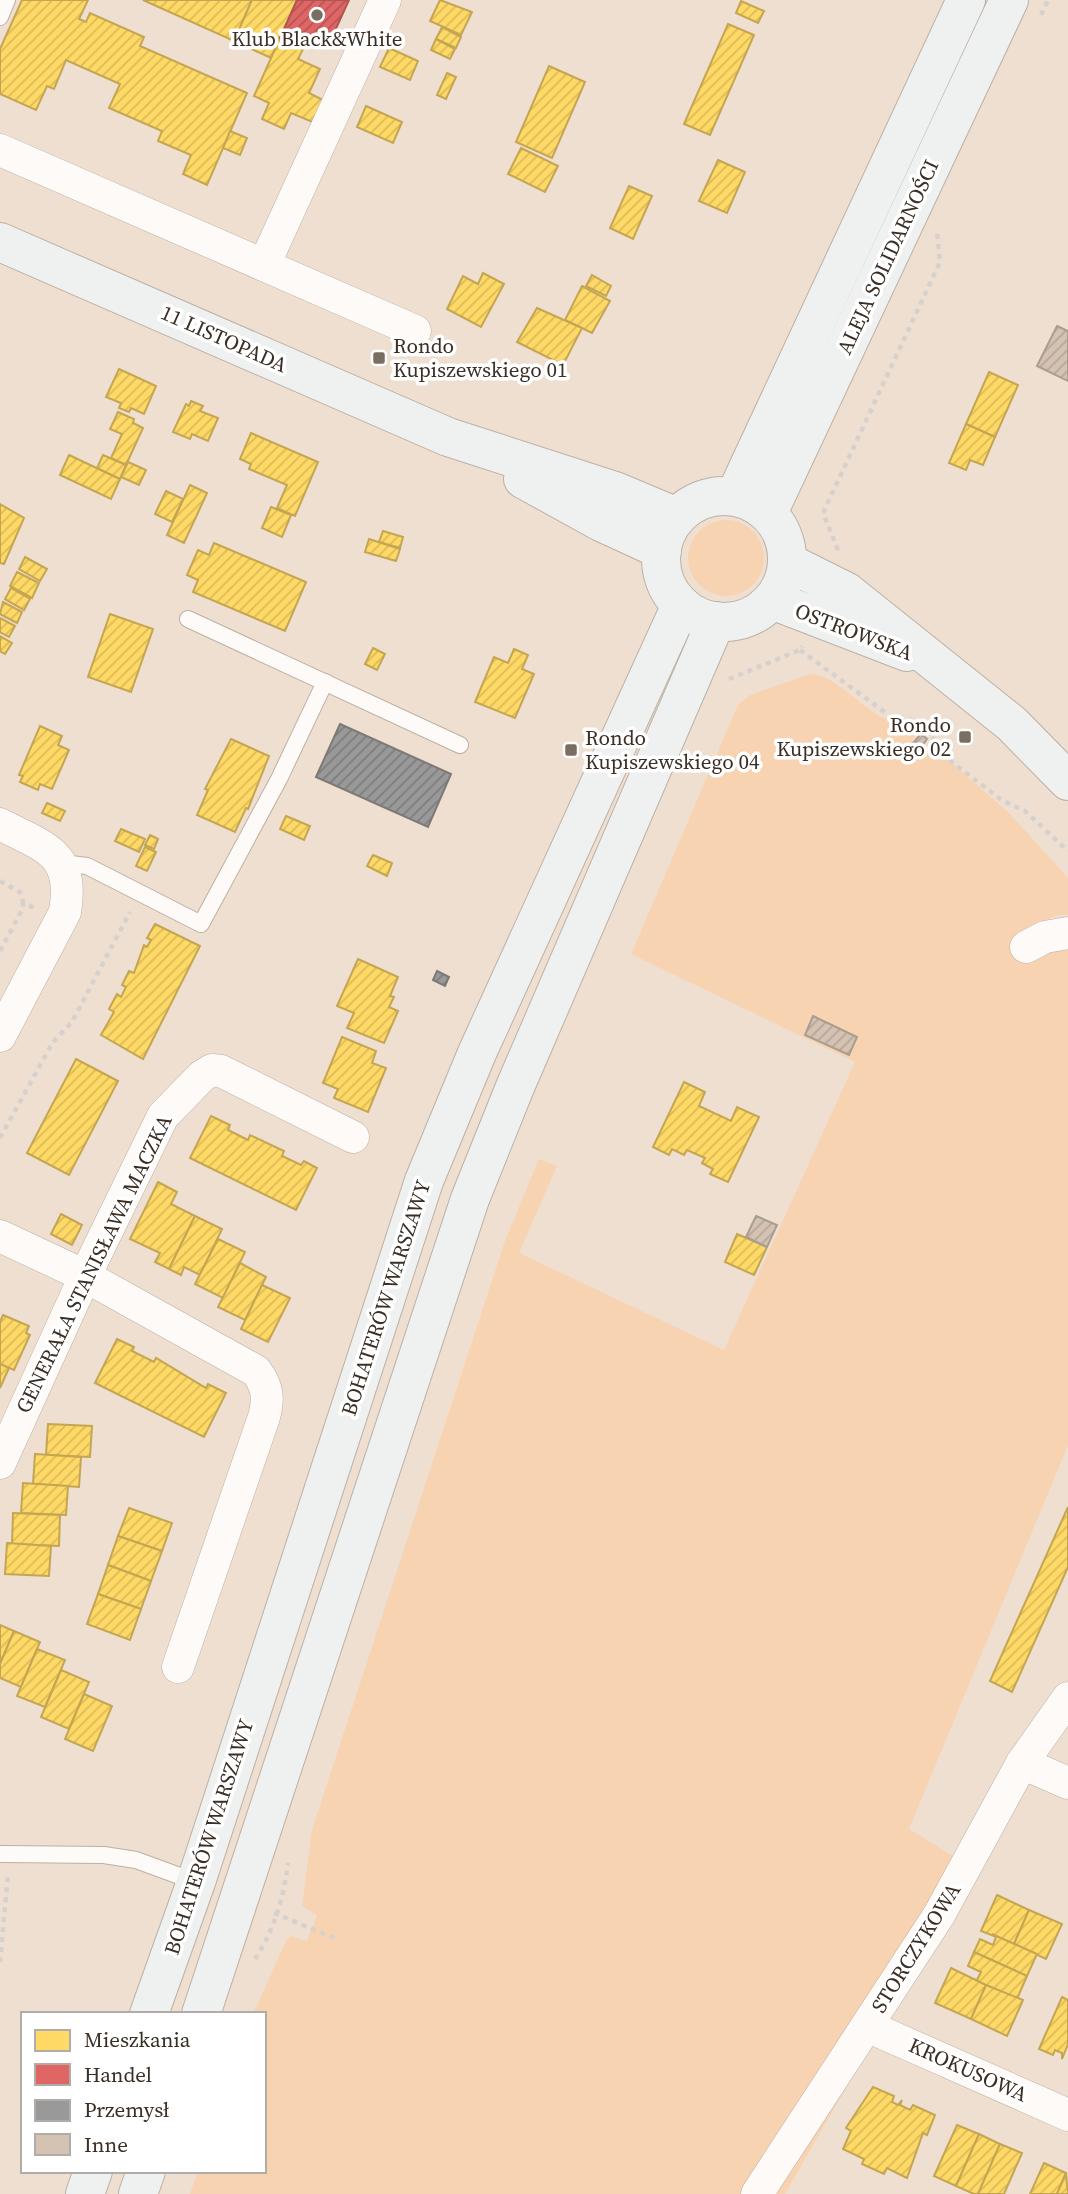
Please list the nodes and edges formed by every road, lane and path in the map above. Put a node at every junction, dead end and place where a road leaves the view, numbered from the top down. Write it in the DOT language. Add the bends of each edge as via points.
graph roads {
  1 [pos="7,0"];
  2 [pos="385,0"];
  3 [pos="966,0"];
  4 [pos="1048,0"];
  5 [pos="1022,12"];
  6 [pos="0,18"];
  7 [pos="0,150"];
  8 [pos="937,228"];
  9 [pos="0,242"];
  10 [pos="264,265"];
  11 [pos="415,331"];
  12 [pos="735,496"];
  13 [pos="768,513"];
  14 [pos="669,533"];
  15 [pos="787,562"];
  16 [pos="832,583"];
  17 [pos="772,600"];
  18 [pos="681,605"];
  19 [pos="188,619"];
  20 [pos="716,621"];
  21 [pos="808,634"];
  22 [pos="936,663"];
  23 [pos="325,682"];
  24 [pos="726,685"];
  25 [pos="460,745"];
  26 [pos="1068,781"];
  27 [pos="0,824"];
  28 [pos="1068,851"];
  29 [pos="62,863"];
  30 [pos="0,881"];
  31 [pos="141,893"];
  32 [pos="23,902"];
  33 [pos="60,921"];
  34 [pos="1068,933"];
  35 [pos="1026,947"];
  36 [pos="0,951"];
  37 [pos="0,1036"];
  38 [pos="353,1137"];
  39 [pos="0,1138"];
  40 [pos="0,1236"];
  41 [pos="85,1276"];
  42 [pos="0,1463"];
  43 [pos="178,1668"];
  44 [pos="1068,1698"];
  45 [pos="1022,1763"];
  46 [pos="1068,1783"];
  47 [pos="5,1854"];
  48 [pos="288,1859"];
  49 [pos="196,1882"];
  50 [pos="241,1899"];
  51 [pos="276,1914"];
  52 [pos="334,1938"];
  53 [pos="0,1962"];
  54 [pos="252,1965"];
  55 [pos="150,2012"];
  56 [pos="202,2012"];
  57 [pos="867,2026"];
  58 [pos="1068,2115"];
  59 [pos="92,2173"];
  60 [pos="145,2173"];
  61 [pos="85,2194"];
  62 [pos="138,2194"];
  63 [pos="757,2194"];
  1 -- 6 [label="lane"];
  2 -- 10 [label="street"];
  3 -- 12 [label="main road, ALEJA SOLIDARNOŚCI"];
  4 -- 5 [label="path"];
  5 -- 13 [label="main road, ALEJA SOLIDARNOŚCI"];
  7 -- 10 [label="street"];
  8 -- 16 [label="path" via="940,262 822,513 843,561"];
  9 -- 14 [label="main road, 11 LISTOPADA" via="448,437 601,522"];
  10 -- 11 [label="street"];
  12 -- 13 [label="main road"];
  12 -- 14 [label="main road" via="703,499"];
  13 -- 15 [label="main road" via="786,544"];
  14 -- 18 [label="main road" via="666,579"];
  15 -- 16 [label="main road, OSTROWSKA"];
  15 -- 17 [label="main road" via="783,582"];
  16 -- 22 [label="main road, OSTROWSKA"];
  17 -- 20 [label="main road" via="737,621"];
  17 -- 21 [label="main road, OSTROWSKA"];
  18 -- 20 [label="main road"];
  18 -- 49 [label="main road, BOHATERÓW WARSZAWY" via="477,1053 424,1181"];
  19 -- 23 [label="lane"];
  20 -- 50 [label="main road" via="470,1199"];
  21 -- 22 [label="main road, OSTROWSKA"];
  21 -- 24 [label="path" via="730,676"];
  21 -- 28 [label="path" via="891,716 909,719 935,740 940,753 1003,801 1025,811"];
  22 -- 26 [label="main road, OSTROWSKA" via="1012,724"];
  23 -- 25 [label="lane"];
  23 -- 31 [label="lane" via="201,924"];
  27 -- 29 [label="street" via="50,850"];
  29 -- 31 [label="lane" via="87,866"];
  29 -- 33 [label="street" via="68,892"];
  30 -- 32 [label="path" via="20,892"];
  31 -- 39 [label="path" via="72,1022 53,1042"];
  32 -- 33 [label="path"];
  32 -- 36 [label="path"];
  33 -- 37 [label="street"];
  34 -- 35 [label="street"];
  38 -- 41 [label="street, GENERAŁA STANISŁAWA MACZKA" via="212,1070 163,1116"];
  40 -- 41 [label="street"];
  41 -- 42 [label="street, GENERAŁA STANISŁAWA MACZKA"];
  41 -- 43 [label="street" via="256,1371 265,1382 268,1403 264,1417"];
  44 -- 45 [label="street, STORCZYKOWA"];
  45 -- 46 [label="street"];
  45 -- 57 [label="street, STORCZYKOWA" via="939,1915"];
  47 -- 49 [label="lane" via="114,1856"];
  47 -- 53 [label="path"];
  48 -- 51 [label="path"];
  49 -- 55 [label="main road, BOHATERÓW WARSZAWY"];
  50 -- 51 [label="path"];
  50 -- 56 [label="main road"];
  51 -- 52 [label="path"];
  51 -- 54 [label="path"];
  57 -- 58 [label="street, KROKUSOWA"];
  57 -- 63 [label="street, STORCZYKOWA"];
  59 -- 61 [label="main road"];
  60 -- 62 [label="main road"];
}
